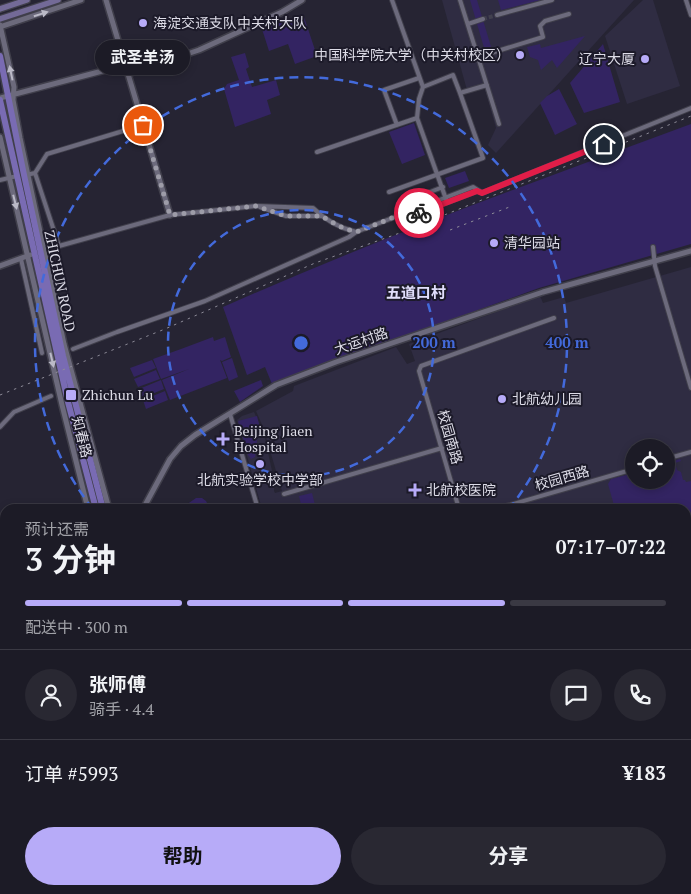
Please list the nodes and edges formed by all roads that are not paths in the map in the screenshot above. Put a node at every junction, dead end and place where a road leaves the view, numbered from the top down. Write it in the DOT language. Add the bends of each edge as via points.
graph roads {
  1 [pos="27,0"];
  2 [pos="58,0"];
  3 [pos="81,0"];
  4 [pos="106,0"];
  5 [pos="302,0"];
  6 [pos="392,0"];
  7 [pos="460,0"];
  8 [pos="552,0"];
  9 [pos="686,0"];
  10 [pos="0,9"];
  11 [pos="569,14"];
  12 [pos="497,15"];
  13 [pos="691,15"];
  14 [pos="0,19"];
  15 [pos="483,19"];
  16 [pos="468,24"];
  17 [pos="0,26"];
  18 [pos="0,56"];
  19 [pos="478,57"];
  20 [pos="125,65"];
  21 [pos="128,74"];
  22 [pos="420,78"];
  23 [pos="486,85"];
  24 [pos="423,88"];
  25 [pos="460,94"];
  26 [pos="11,95"];
  27 [pos="0,99"];
  28 [pos="691,108"];
  29 [pos="417,118"];
  30 [pos="499,124"];
  31 [pos="143,125"];
  32 [pos="397,125"];
  33 [pos="15,131"];
  34 [pos="0,138"];
  35 [pos="20,138"];
  36 [pos="317,152"];
  37 [pos="35,173"];
  38 [pos="438,174"];
  39 [pos="23,175"];
  40 [pos="9,178"];
  41 [pos="0,180"];
  42 [pos="442,187"];
  43 [pos="477,191"];
  44 [pos="389,192"];
  45 [pos="446,196"];
  46 [pos="447,202"];
  47 [pos="398,204"];
  48 [pos="256,206"];
  49 [pos="410,211"];
  50 [pos="170,215"];
  51 [pos="321,216"];
  52 [pos="356,232"];
  53 [pos="653,248"];
  54 [pos="691,252"];
  55 [pos="37,254"];
  56 [pos="20,259"];
  57 [pos="654,262"];
  58 [pos="0,266"];
  59 [pos="554,318"];
  60 [pos="73,349"];
  61 [pos="42,353"];
  62 [pos="691,388"];
  63 [pos="51,396"];
  64 [pos="230,414"];
  65 [pos="0,426"];
  66 [pos="442,448"];
  67 [pos="691,452"];
  68 [pos="675,456"];
  69 [pos="625,471"];
  70 [pos="284,494"];
  71 [pos="87,504"];
  72 [pos="95,504"];
  73 [pos="102,504"];
  74 [pos="107,504"];
  75 [pos="146,504"];
  76 [pos="257,504"];
  77 [pos="458,504"];
  78 [pos="513,504"];
  1 -- 10 [label="main road"];
  2 -- 14 [label="main road"];
  17 -- 3 [label="street, one-way"];
  4 -- 20 [label="street"];
  5 -- 21 [label="street" via="199,50"];
  6 -- 22 [label="street"];
  7 -- 16 [label="street"];
  8 -- 12 [label="street"];
  9 -- 13 [label="street"];
  11 -- 19 [label="street" via="542,23 543,37"];
  15 -- 16 [label="street"];
  16 -- 19 [label="street"];
  26 -- 17 [label="street, ZHICHUN ROAD, one-way" via="14,87"];
  18 -- 26 [label="main road, ZHICHUN ROAD"];
  19 -- 23 [label="street"];
  20 -- 21 [label="street"];
  20 -- 26 [label="street"];
  21 -- 31 [label="street"];
  22 -- 24 [label="street"];
  22 -- 32 [label="street" via="384,90"];
  23 -- 25 [label="street"];
  23 -- 30 [label="street"];
  24 -- 25 [label="street" via="453,75"];
  24 -- 29 [label="street"];
  25 -- 38 [label="street" via="483,158"];
  26 -- 27 [label="street"];
  26 -- 33 [label="main road, ZHICHUN ROAD"];
  26 -- 35 [label="street, ZHICHUN ROAD"];
  27 -- 39 [label="main road, ZHICHUN ROAD"];
  28 -- 43 [label="street" via="482,193"];
  29 -- 32 [label="street"];
  29 -- 38 [label="street"];
  31 -- 37 [label="street" via="47,154"];
  31 -- 50 [label="street"];
  32 -- 36 [label="street"];
  33 -- 35 [label="street"];
  33 -- 39 [label="main road, ZHICHUN ROAD"];
  34 -- 40 [label="street, 知春路"];
  35 -- 39 [label="street, 知春路"];
  37 -- 39 [label="street"];
  37 -- 50 [label="street" via="59,246"];
  38 -- 42 [label="street"];
  38 -- 44 [label="street"];
  39 -- 40 [label="street"];
  39 -- 55 [label="main road, ZHICHUN ROAD"];
  39 -- 55 [label="street, 知春路"];
  40 -- 41 [label="street"];
  40 -- 55 [label="street, 知春路, one-way"];
  42 -- 45 [label="street"];
  42 -- 47 [label="street"];
  43 -- 45 [label="street" via="473,187"];
  43 -- 46 [label="street"];
  45 -- 46 [label="street"];
  45 -- 49 [label="street"];
  46 -- 49 [label="street" via="414,215"];
  48 -- 50 [label="street"];
  48 -- 51 [label="street" via="286,216"];
  48 -- 51 [label="street" via="313,208"];
  49 -- 52 [label="street"];
  51 -- 52 [label="street"];
  52 -- 60 [label="street" via="204,301"];
  53 -- 57 [label="street"];
  54 -- 57 [label="street, 大运村路"];
  55 -- 56 [label="street"];
  55 -- 71 [label="street, 知春路, one-way" via="62,405"];
  55 -- 72 [label="main road, ZHICHUN ROAD" via="68,402"];
  55 -- 73 [label="main road, ZHICHUN ROAD"];
  55 -- 74 [label="street, 知春路"];
  56 -- 58 [label="street"];
  56 -- 61 [label="street"];
  57 -- 62 [label="street"];
  57 -- 64 [label="street, 大运村路" via="543,292 336,362 276,385"];
  59 -- 66 [label="street, 校园南路" via="423,364 419,371"];
  63 -- 65 [label="street" via="14,412"];
  64 -- 75 [label="street, 大运村路" via="181,446 170,459"];
  64 -- 76 [label="street"];
  66 -- 70 [label="street"];
  66 -- 77 [label="street, 校园南路"];
  67 -- 68 [label="street"];
  69 -- 78 [label="street, 校园西路"];
}
